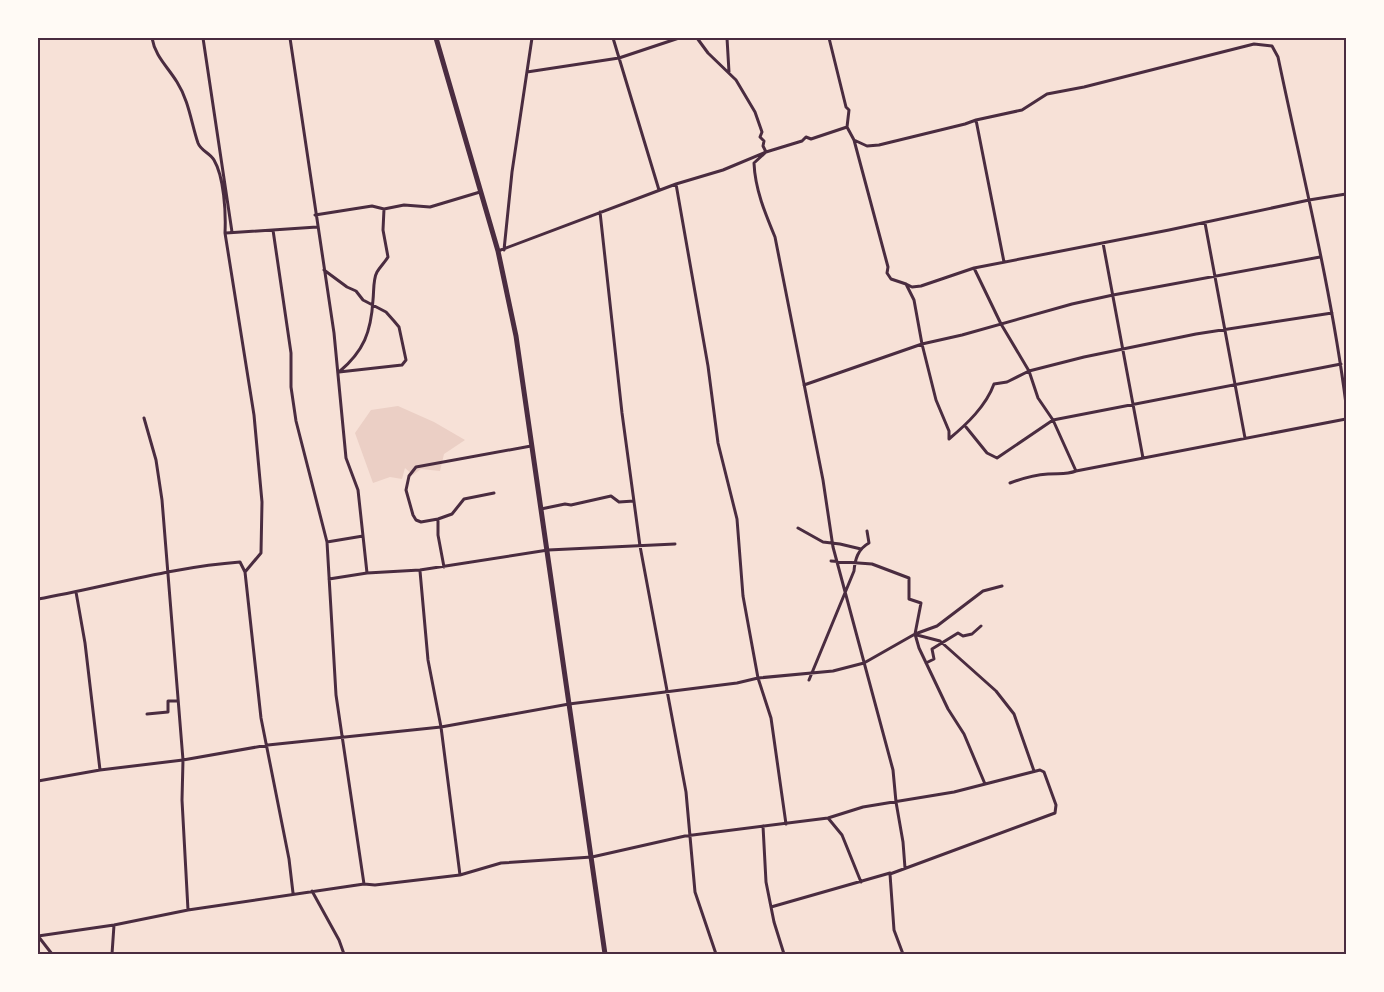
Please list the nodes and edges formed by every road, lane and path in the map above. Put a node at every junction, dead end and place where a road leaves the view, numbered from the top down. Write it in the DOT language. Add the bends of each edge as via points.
graph roads {
  1 [pos="152,38"];
  2 [pos="203,38"];
  3 [pos="290,38"];
  4 [pos="436,38"];
  5 [pos="532,38"];
  6 [pos="612,38"];
  7 [pos="679,38"];
  8 [pos="697,38"];
  9 [pos="727,38"];
  10 [pos="829,38"];
  11 [pos="619,58"];
  12 [pos="527,72"];
  13 [pos="729,72"];
  14 [pos="976,120"];
  15 [pos="847,127"];
  16 [pos="854,140"];
  17 [pos="766,152"];
  18 [pos="676,184"];
  19 [pos="659,190"];
  20 [pos="481,192"];
  21 [pos="1347,194"];
  22 [pos="1309,200"];
  23 [pos="384,209"];
  24 [pos="600,212"];
  25 [pos="315,215"];
  26 [pos="1205,223"];
  27 [pos="317,227"];
  28 [pos="273,230"];
  29 [pos="232,232"];
  30 [pos="225,233"];
  31 [pos="1103,243"];
  32 [pos="501,250"];
  33 [pos="1320,257"];
  34 [pos="1005,262"];
  35 [pos="974,268"];
  36 [pos="324,270"];
  37 [pos="1216,277"];
  38 [pos="906,284"];
  39 [pos="1113,295"];
  40 [pos="373,305"];
  41 [pos="1332,313"];
  42 [pos="1001,324"];
  43 [pos="1225,329"];
  44 [pos="922,344"];
  45 [pos="1122,349"];
  46 [pos="1341,364"];
  47 [pos="1029,371"];
  48 [pos="339,372"];
  49 [pos="804,385"];
  50 [pos="1236,385"];
  51 [pos="1133,405"];
  52 [pos="1347,405"];
  53 [pos="144,418"];
  54 [pos="1347,419"];
  55 [pos="1053,420"];
  56 [pos="965,426"];
  57 [pos="1245,438"];
  58 [pos="531,446"];
  59 [pos="1143,458"];
  60 [pos="1077,471"];
  61 [pos="1010,483"];
  62 [pos="494,493"];
  63 [pos="634,501"];
  64 [pos="541,508"];
  65 [pos="438,519"];
  66 [pos="798,528"];
  67 [pos="867,531"];
  68 [pos="363,536"];
  69 [pos="327,542"];
  70 [pos="833,543"];
  71 [pos="675,544"];
  72 [pos="640,546"];
  73 [pos="861,549"];
  74 [pos="548,550"];
  75 [pos="831,561"];
  76 [pos="837,562"];
  77 [pos="855,562"];
  78 [pos="444,567"];
  79 [pos="420,570"];
  80 [pos="245,572"];
  81 [pos="168,573"];
  82 [pos="367,573"];
  83 [pos="329,579"];
  84 [pos="1002,585"];
  85 [pos="76,592"];
  86 [pos="845,592"];
  87 [pos="38,599"];
  88 [pos="981,626"];
  89 [pos="915,634"];
  90 [pos="942,642"];
  91 [pos="864,663"];
  92 [pos="926,663"];
  93 [pos="812,673"];
  94 [pos="758,678"];
  95 [pos="809,680"];
  96 [pos="666,691"];
  97 [pos="178,701"];
  98 [pos="569,704"];
  99 [pos="147,714"];
  100 [pos="441,727"];
  101 [pos="342,738"];
  102 [pos="268,745"];
  103 [pos="183,760"];
  104 [pos="100,770"];
  105 [pos="1034,772"];
  106 [pos="38,781"];
  107 [pos="986,784"];
  108 [pos="896,801"];
  109 [pos="828,818"];
  110 [pos="786,824"];
  111 [pos="763,826"];
  112 [pos="691,835"];
  113 [pos="592,857"];
  114 [pos="906,868"];
  115 [pos="890,874"];
  116 [pos="460,875"];
  117 [pos="861,882"];
  118 [pos="364,884"];
  119 [pos="312,891"];
  120 [pos="293,893"];
  121 [pos="771,907"];
  122 [pos="188,910"];
  123 [pos="114,925"];
  124 [pos="52,954"];
  125 [pos="112,954"];
  126 [pos="344,954"];
  127 [pos="605,954"];
  128 [pos="716,954"];
  129 [pos="784,954"];
  130 [pos="903,954"];
  1 -- 30 [label="street" via="154,50 187,101 200,147 218,168"];
  2 -- 29 [label="street"];
  3 -- 25 [label="street"];
  4 -- 20 [label="highway"];
  5 -- 12 [label="street"];
  6 -- 11 [label="street"];
  7 -- 11 [label="street"];
  8 -- 13 [label="street"];
  9 -- 13 [label="street"];
  10 -- 15 [label="street" via="849,110"];
  11 -- 12 [label="street"];
  11 -- 19 [label="street"];
  12 -- 32 [label="street"];
  13 -- 17 [label="street" via="755,112"];
  14 -- 16 [label="street" via="879,145 867,146"];
  14 -- 22 [label="street" via="1022,110 1047,94 1254,44 1272,46 1278,57"];
  14 -- 34 [label="street"];
  15 -- 16 [label="street"];
  15 -- 17 [label="street"];
  16 -- 38 [label="street" via="887,273 891,279"];
  17 -- 18 [label="street"];
  17 -- 49 [label="street" via="754,163 754,175 775,237"];
  18 -- 19 [label="street"];
  18 -- 94 [label="street" via="718,443 737,519 743,596"];
  19 -- 24 [label="street"];
  20 -- 23 [label="street" via="430,207 404,205"];
  20 -- 32 [label="highway"];
  21 -- 22 [label="street"];
  22 -- 26 [label="street"];
  22 -- 33 [label="street"];
  23 -- 25 [label="street" via="372,206"];
  23 -- 40 [label="street" via="388,257 376,273"];
  24 -- 32 [label="street"];
  24 -- 63 [label="street"];
  25 -- 27 [label="street"];
  26 -- 31 [label="street"];
  26 -- 37 [label="street"];
  27 -- 28 [label="street"];
  27 -- 36 [label="street"];
  28 -- 29 [label="street"];
  28 -- 69 [label="street" via="291,353 296,421"];
  29 -- 30 [label="street"];
  30 -- 80 [label="street" via="254,415 262,502 261,553"];
  31 -- 34 [label="street"];
  31 -- 39 [label="street"];
  32 -- 58 [label="highway"];
  33 -- 37 [label="street"];
  33 -- 41 [label="street"];
  34 -- 35 [label="street"];
  35 -- 38 [label="street" via="921,286"];
  35 -- 42 [label="street"];
  36 -- 40 [label="street"];
  36 -- 48 [label="street"];
  37 -- 39 [label="street"];
  37 -- 43 [label="street"];
  38 -- 44 [label="street" via="914,300"];
  39 -- 42 [label="street"];
  39 -- 45 [label="street"];
  40 -- 48 [label="street" via="368,336"];
  40 -- 48 [label="street" via="386,312 399,327 406,360 402,365"];
  41 -- 43 [label="street"];
  41 -- 46 [label="street"];
  42 -- 44 [label="street"];
  42 -- 47 [label="street"];
  43 -- 45 [label="street"];
  43 -- 50 [label="street"];
  44 -- 49 [label="street"];
  44 -- 56 [label="street" via="949,439"];
  45 -- 47 [label="street"];
  45 -- 51 [label="street"];
  46 -- 50 [label="street"];
  46 -- 52 [label="street"];
  47 -- 55 [label="street" via="1038,398"];
  47 -- 56 [label="street" via="994,384 990,396"];
  48 -- 68 [label="street" via="346,459 358,490"];
  49 -- 70 [label="street"];
  50 -- 51 [label="street"];
  50 -- 57 [label="street"];
  51 -- 55 [label="street"];
  51 -- 59 [label="street"];
  53 -- 81 [label="street" via="156,460"];
  54 -- 57 [label="street"];
  55 -- 56 [label="street" via="997,458 987,453"];
  55 -- 60 [label="street"];
  57 -- 59 [label="street"];
  58 -- 64 [label="highway"];
  58 -- 65 [label="street" via="412,470 406,490 413,515 421,522"];
  59 -- 60 [label="street"];
  60 -- 61 [label="street" via="1026,477"];
  62 -- 65 [label="street" via="464,499 452,514"];
  63 -- 64 [label="street" via="619,502 611,496"];
  63 -- 72 [label="street"];
  64 -- 74 [label="highway"];
  65 -- 78 [label="street"];
  66 -- 70 [label="street" via="823,542"];
  67 -- 73 [label="street" via="869,543"];
  68 -- 69 [label="street"];
  68 -- 82 [label="street"];
  69 -- 83 [label="street"];
  70 -- 73 [label="street"];
  70 -- 76 [label="street"];
  71 -- 72 [label="street"];
  72 -- 74 [label="street"];
  72 -- 96 [label="street"];
  73 -- 77 [label="street"];
  74 -- 78 [label="street"];
  74 -- 98 [label="highway"];
  75 -- 76 [label="street"];
  76 -- 77 [label="street"];
  76 -- 86 [label="street"];
  77 -- 86 [label="street"];
  77 -- 89 [label="street" via="872,564 909,579 909,599 921,603"];
  78 -- 79 [label="street"];
  79 -- 82 [label="street"];
  79 -- 100 [label="street" via="428,660"];
  80 -- 81 [label="street" via="240,562"];
  80 -- 102 [label="street" via="261,718"];
  81 -- 85 [label="street"];
  81 -- 97 [label="street"];
  82 -- 83 [label="street"];
  83 -- 101 [label="street"];
  84 -- 89 [label="street" via="983,591 937,626"];
  85 -- 87 [label="street"];
  85 -- 104 [label="street"];
  86 -- 91 [label="street"];
  86 -- 93 [label="street"];
  88 -- 90 [label="street" via="972,634 958,633"];
  89 -- 90 [label="street"];
  89 -- 91 [label="street"];
  89 -- 92 [label="street"];
  90 -- 92 [label="street" via="932,649 934,659"];
  90 -- 105 [label="street" via="996,691 1014,714"];
  91 -- 93 [label="street"];
  91 -- 108 [label="street" via="893,770"];
  92 -- 107 [label="street"];
  93 -- 94 [label="street"];
  93 -- 95 [label="street"];
  94 -- 96 [label="street"];
  94 -- 110 [label="street" via="771,718"];
  96 -- 98 [label="street"];
  96 -- 112 [label="street"];
  97 -- 99 [label="street" via="168,701 168,712"];
  97 -- 103 [label="street"];
  98 -- 100 [label="street"];
  98 -- 113 [label="highway"];
  100 -- 101 [label="street"];
  100 -- 116 [label="street"];
  101 -- 102 [label="street"];
  101 -- 118 [label="street"];
  102 -- 103 [label="street"];
  102 -- 120 [label="street"];
  103 -- 104 [label="street"];
  103 -- 122 [label="street"];
  104 -- 106 [label="street"];
  105 -- 107 [label="street"];
  105 -- 114 [label="street" via="1044,772 1056,805 1055,813"];
  107 -- 108 [label="street"];
  108 -- 109 [label="street"];
  108 -- 114 [label="street"];
  109 -- 110 [label="street"];
  109 -- 117 [label="street" via="842,835"];
  110 -- 111 [label="street"];
  111 -- 112 [label="street"];
  111 -- 121 [label="street" via="764,871"];
  112 -- 113 [label="street"];
  112 -- 128 [label="street" via="695,892"];
  113 -- 116 [label="street" via="501,863"];
  113 -- 127 [label="highway"];
  114 -- 115 [label="street"];
  114 -- 117 [label="street"];
  115 -- 117 [label="street"];
  115 -- 130 [label="street" via="894,930"];
  116 -- 118 [label="street"];
  117 -- 121 [label="street"];
  118 -- 119 [label="street"];
  119 -- 120 [label="street"];
  119 -- 126 [label="street"];
  120 -- 122 [label="street"];
  121 -- 129 [label="street"];
  122 -- 123 [label="street"];
  123 -- 124 [label="street" via="38,936"];
  123 -- 125 [label="street"];
}
